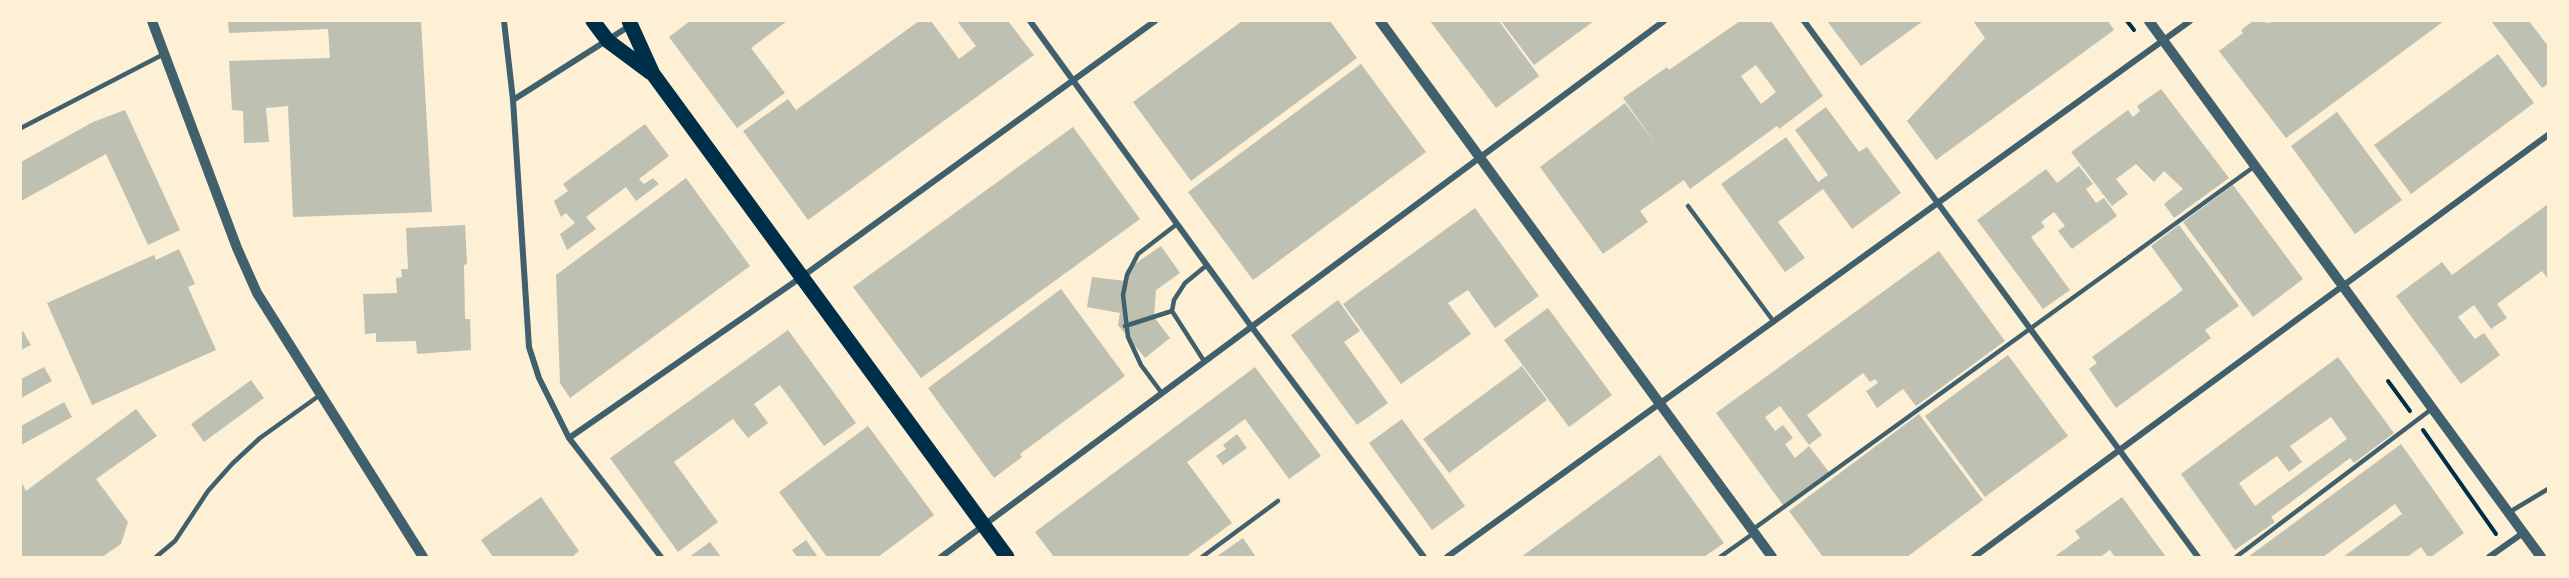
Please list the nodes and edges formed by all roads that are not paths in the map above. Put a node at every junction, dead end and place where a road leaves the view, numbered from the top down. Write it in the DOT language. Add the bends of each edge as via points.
graph roads {
  1 [pos="152,21"];
  2 [pos="504,21"];
  3 [pos="593,21"];
  4 [pos="1030,21"];
  5 [pos="1155,21"];
  6 [pos="1380,21"];
  7 [pos="1664,21"];
  8 [pos="1804,21"];
  9 [pos="2149,21"];
  10 [pos="2190,21"];
  11 [pos="632,22"];
  12 [pos="608,41"];
  13 [pos="2163,41"];
  14 [pos="164,54"];
  15 [pos="653,74"];
  16 [pos="1074,81"];
  17 [pos="513,100"];
  18 [pos="21,129"];
  19 [pos="2548,135"];
  20 [pos="1479,158"];
  21 [pos="2255,166"];
  22 [pos="1938,203"];
  23 [pos="1689,206"];
  24 [pos="1177,224"];
  25 [pos="1207,265"];
  26 [pos="803,276"];
  27 [pos="2343,286"];
  28 [pos="1172,311"];
  29 [pos="1774,322"];
  30 [pos="1125,326"];
  31 [pos="1251,326"];
  32 [pos="2030,328"];
  33 [pos="1204,361"];
  34 [pos="1161,392"];
  35 [pos="320,395"];
  36 [pos="1659,404"];
  37 [pos="2433,408"];
  38 [pos="569,438"];
  39 [pos="2120,450"];
  40 [pos="2548,489"];
  41 [pos="1278,501"];
  42 [pos="2508,513"];
  43 [pos="984,525"];
  44 [pos="1753,531"];
  45 [pos="2523,533"];
  46 [pos="156,557"];
  47 [pos="423,557"];
  48 [pos="660,557"];
  49 [pos="941,557"];
  50 [pos="1007,557"];
  51 [pos="1202,557"];
  52 [pos="1424,557"];
  53 [pos="1448,557"];
  54 [pos="1720,557"];
  55 [pos="1772,557"];
  56 [pos="1974,557"];
  57 [pos="2198,557"];
  58 [pos="2236,557"];
  59 [pos="2490,557"];
  60 [pos="2541,557"];
  1 -- 14 [label="street"];
  2 -- 17 [label="street"];
  3 -- 12 [label="main road"];
  4 -- 16 [label="street"];
  5 -- 16 [label="street"];
  6 -- 20 [label="street"];
  7 -- 20 [label="street"];
  8 -- 22 [label="street"];
  9 -- 13 [label="street"];
  10 -- 13 [label="street"];
  11 -- 12 [label="street"];
  11 -- 15 [label="main road"];
  12 -- 15 [label="main road"];
  12 -- 17 [label="street"];
  13 -- 21 [label="street"];
  13 -- 22 [label="street"];
  14 -- 18 [label="lane"];
  14 -- 35 [label="street" via="257,293"];
  15 -- 26 [label="main road"];
  16 -- 24 [label="street"];
  16 -- 26 [label="street"];
  17 -- 38 [label="street" via="529,347 539,378"];
  19 -- 27 [label="street"];
  20 -- 31 [label="street"];
  20 -- 36 [label="street"];
  21 -- 27 [label="street"];
  21 -- 32 [label="lane"];
  22 -- 29 [label="street"];
  22 -- 32 [label="street"];
  23 -- 29 [label="lane"];
  24 -- 25 [label="street"];
  24 -- 30 [label="lane" via="1138,254 1127,275 1123,295"];
  25 -- 28 [label="lane" via="1185,283"];
  25 -- 31 [label="street"];
  26 -- 38 [label="street"];
  26 -- 43 [label="main road"];
  27 -- 37 [label="street"];
  27 -- 39 [label="street"];
  28 -- 30 [label="lane"];
  28 -- 33 [label="lane"];
  29 -- 36 [label="street"];
  30 -- 34 [label="lane" via="1141,365"];
  31 -- 33 [label="street"];
  31 -- 52 [label="street"];
  32 -- 39 [label="street"];
  32 -- 44 [label="lane"];
  33 -- 34 [label="street"];
  34 -- 43 [label="street"];
  35 -- 46 [label="lane" via="231,464 207,490 175,541"];
  35 -- 47 [label="street"];
  36 -- 44 [label="street"];
  36 -- 53 [label="street"];
  37 -- 42 [label="street"];
  37 -- 58 [label="lane"];
  38 -- 48 [label="street"];
  39 -- 56 [label="street"];
  39 -- 57 [label="street"];
  40 -- 42 [label="lane"];
  41 -- 51 [label="lane"];
  42 -- 45 [label="street"];
  43 -- 49 [label="street"];
  43 -- 50 [label="main road"];
  44 -- 54 [label="lane"];
  44 -- 55 [label="street"];
  45 -- 59 [label="street"];
  45 -- 60 [label="street"];
}
